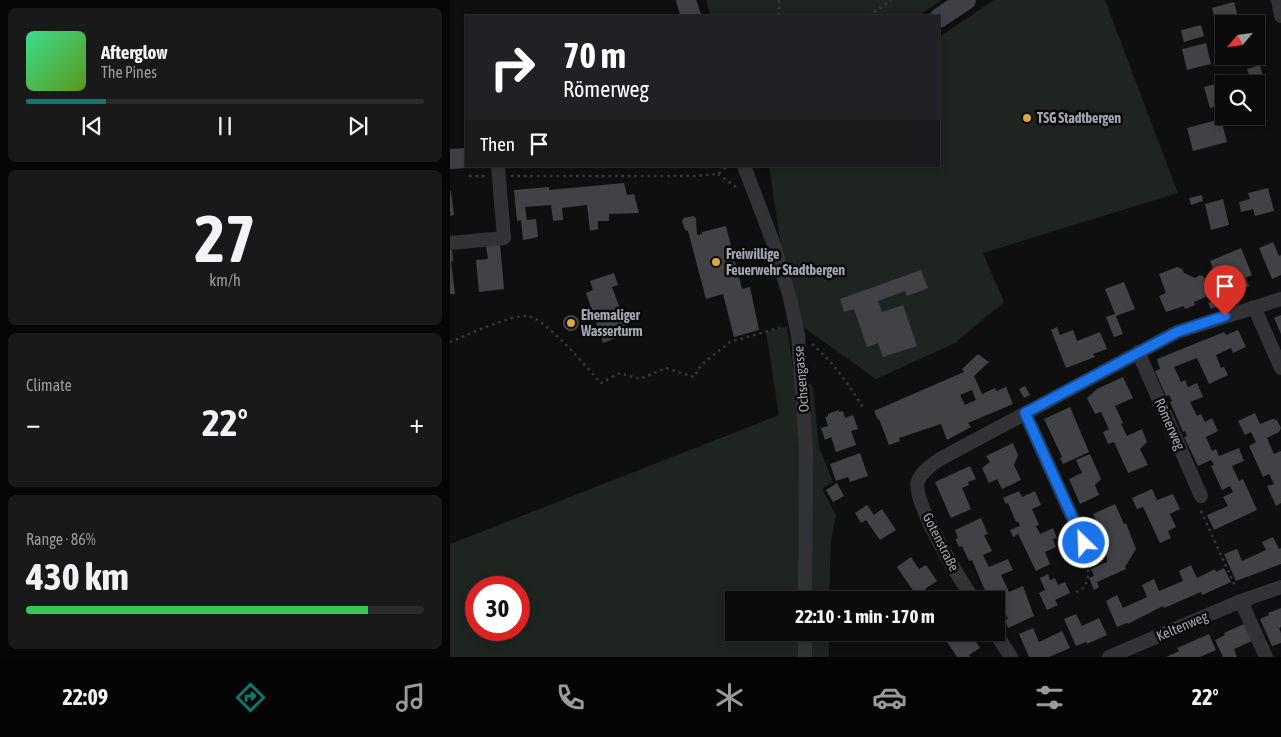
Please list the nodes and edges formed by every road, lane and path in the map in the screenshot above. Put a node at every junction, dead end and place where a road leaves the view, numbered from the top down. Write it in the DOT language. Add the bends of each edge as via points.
graph roads {
  1 [pos="686,0"];
  2 [pos="779,0"];
  3 [pos="891,0"];
  4 [pos="966,0"];
  5 [pos="692,15"];
  6 [pos="779,15"];
  7 [pos="870,15"];
  8 [pos="940,17"];
  9 [pos="476,167"];
  10 [pos="727,167"];
  11 [pos="744,167"];
  12 [pos="498,171"];
  13 [pos="450,243"];
  14 [pos="1281,299"];
  15 [pos="1254,307"];
  16 [pos="796,329"];
  17 [pos="450,342"];
  18 [pos="1138,352"];
  19 [pos="1281,368"];
  20 [pos="864,409"];
  21 [pos="1025,413"];
  22 [pos="1202,496"];
  23 [pos="1084,543"];
  24 [pos="1281,587"];
  25 [pos="806,591"];
  26 [pos="968,591"];
  27 [pos="1076,592"];
  28 [pos="1242,600"];
  29 [pos="805,641"];
  30 [pos="1001,641"];
  31 [pos="1124,654"];
  32 [pos="805,657"];
  33 [pos="1011,657"];
  34 [pos="1109,657"];
  35 [pos="1266,657"];
  1 -- 5 [label="street"];
  2 -- 6 [label="path"];
  3 -- 7 [label="path"];
  4 -- 8 [label="street"];
  9 -- 12 [label="path"];
  10 -- 12 [label="path" via="718,174 694,176"];
  11 -- 16 [label="street, Ochsengasse" via="773,242"];
  12 -- 13 [label="street" via="504,238"];
  14 -- 15 [label="street"];
  15 -- 18 [label="street" via="1177,332"];
  15 -- 19 [label="street"];
  16 -- 17 [label="path" via="730,342 702,365 694,377 666,368 640,379 620,372 601,383 542,322 527,316 505,320"];
  16 -- 20 [label="path" via="834,367"];
  16 -- 25 [label="street, Ochsengasse" via="806,449"];
  18 -- 21 [label="street"];
  18 -- 22 [label="street, Römerweg"];
  21 -- 23 [label="street"];
  21 -- 26 [label="street, Gotenstraße" via="940,459 918,481 917,490 928,518"];
  22 -- 28 [label="path" via="1198,503"];
  23 -- 27 [label="path" via="1084,560 1089,572 1085,587"];
  24 -- 28 [label="street, Keltenweg"];
  28 -- 31 [label="street, Keltenweg"];
  28 -- 35 [label="street"];
  29 -- 32 [label="street"];
  30 -- 33 [label="street"];
  31 -- 34 [label="street, Keltenweg"];
}
